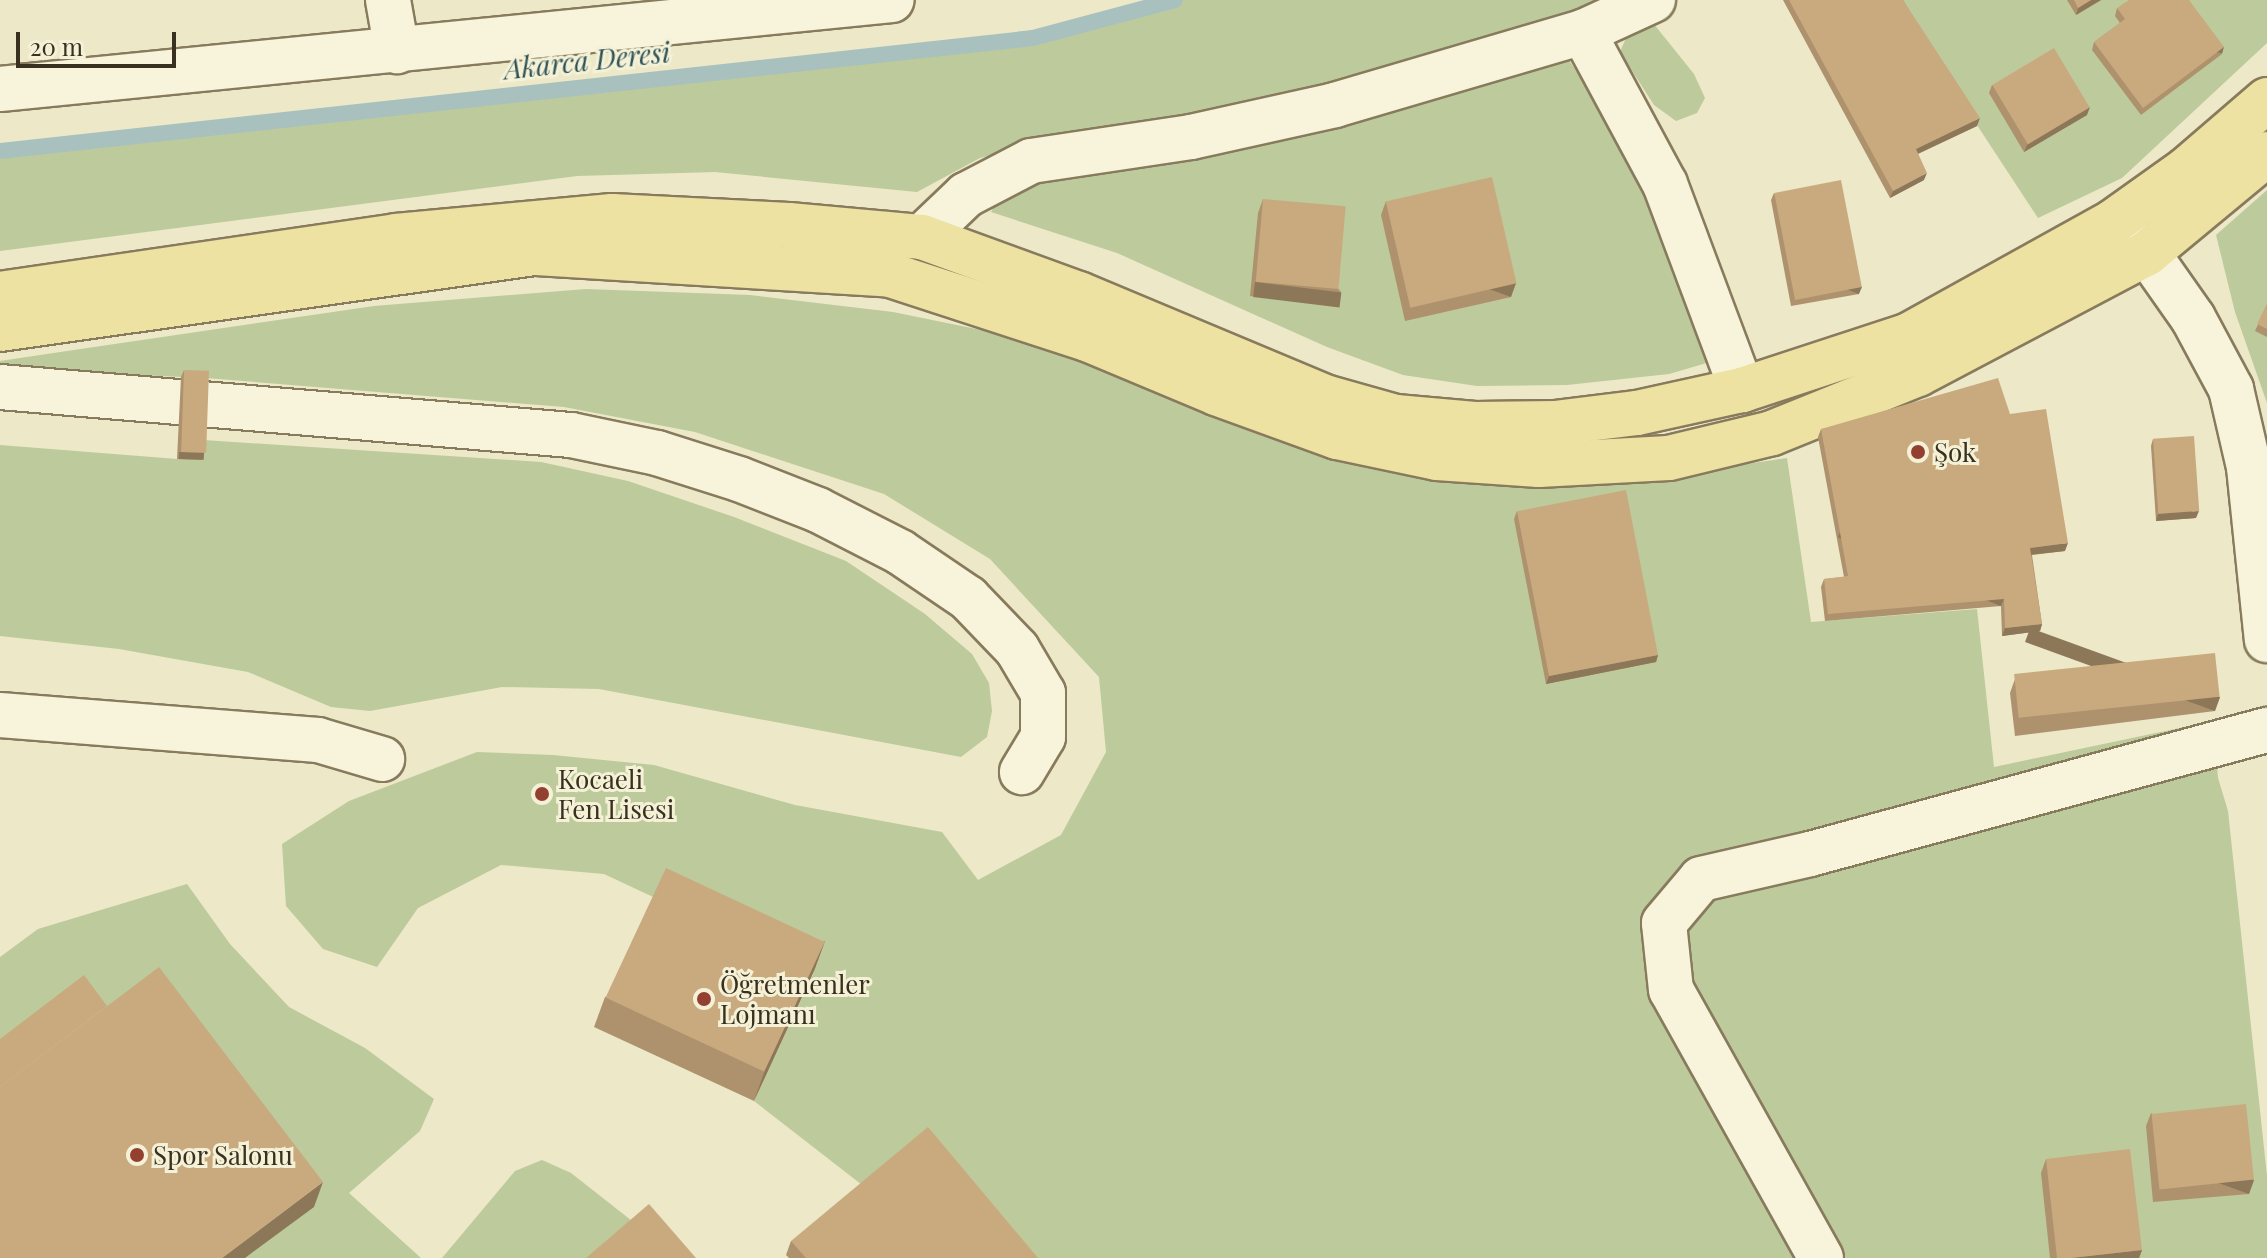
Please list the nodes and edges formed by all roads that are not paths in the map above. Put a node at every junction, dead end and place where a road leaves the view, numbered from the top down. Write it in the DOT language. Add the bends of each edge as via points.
graph roads {
  1 [pos="388,0"];
  2 [pos="892,0"];
  3 [pos="1653,0"];
  4 [pos="1583,32"];
  5 [pos="397,51"];
  6 [pos="0,89"];
  7 [pos="2267,100"];
  8 [pos="2267,154"];
  9 [pos="2113,222"];
  10 [pos="922,237"];
  11 [pos="2146,254"];
  12 [pos="0,294"];
  13 [pos="0,329"];
  14 [pos="0,387"];
  15 [pos="1742,390"];
  16 [pos="2258,461"];
  17 [pos="2267,640"];
  18 [pos="0,715"];
  19 [pos="2267,730"];
  20 [pos="382,759"];
  21 [pos="1022,772"];
  22 [pos="1821,1258"];
  1 -- 5 [label="street"];
  2 -- 5 [label="street"];
  3 -- 4 [label="street"];
  4 -- 10 [label="street" via="1335,105 1191,137 1031,161 966,195"];
  4 -- 15 [label="street" via="1665,184"];
  5 -- 6 [label="street"];
  7 -- 9 [label="main road" via="2186,170"];
  8 -- 11 [label="main road"];
  9 -- 11 [label="street"];
  9 -- 15 [label="main road" via="1909,335"];
  10 -- 12 [label="main road" via="612,216 396,236"];
  10 -- 15 [label="main road" via="1079,294 1328,398 1396,417 1475,424 1555,423 1637,413"];
  11 -- 13 [label="main road" via="1918,374 1772,433 1669,458 1539,465 1437,458 1337,437 1087,339 890,275 534,253"];
  11 -- 16 [label="street" via="2193,318 2231,389"];
  14 -- 21 [label="street" via="571,435 657,453 739,479 900,552 968,598 1017,649 1043,693 1043,737"];
  16 -- 17 [label="street"];
  18 -- 20 [label="street" via="318,740"];
  19 -- 22 [label="street" via="1701,879 1664,923 1671,990"];
}
